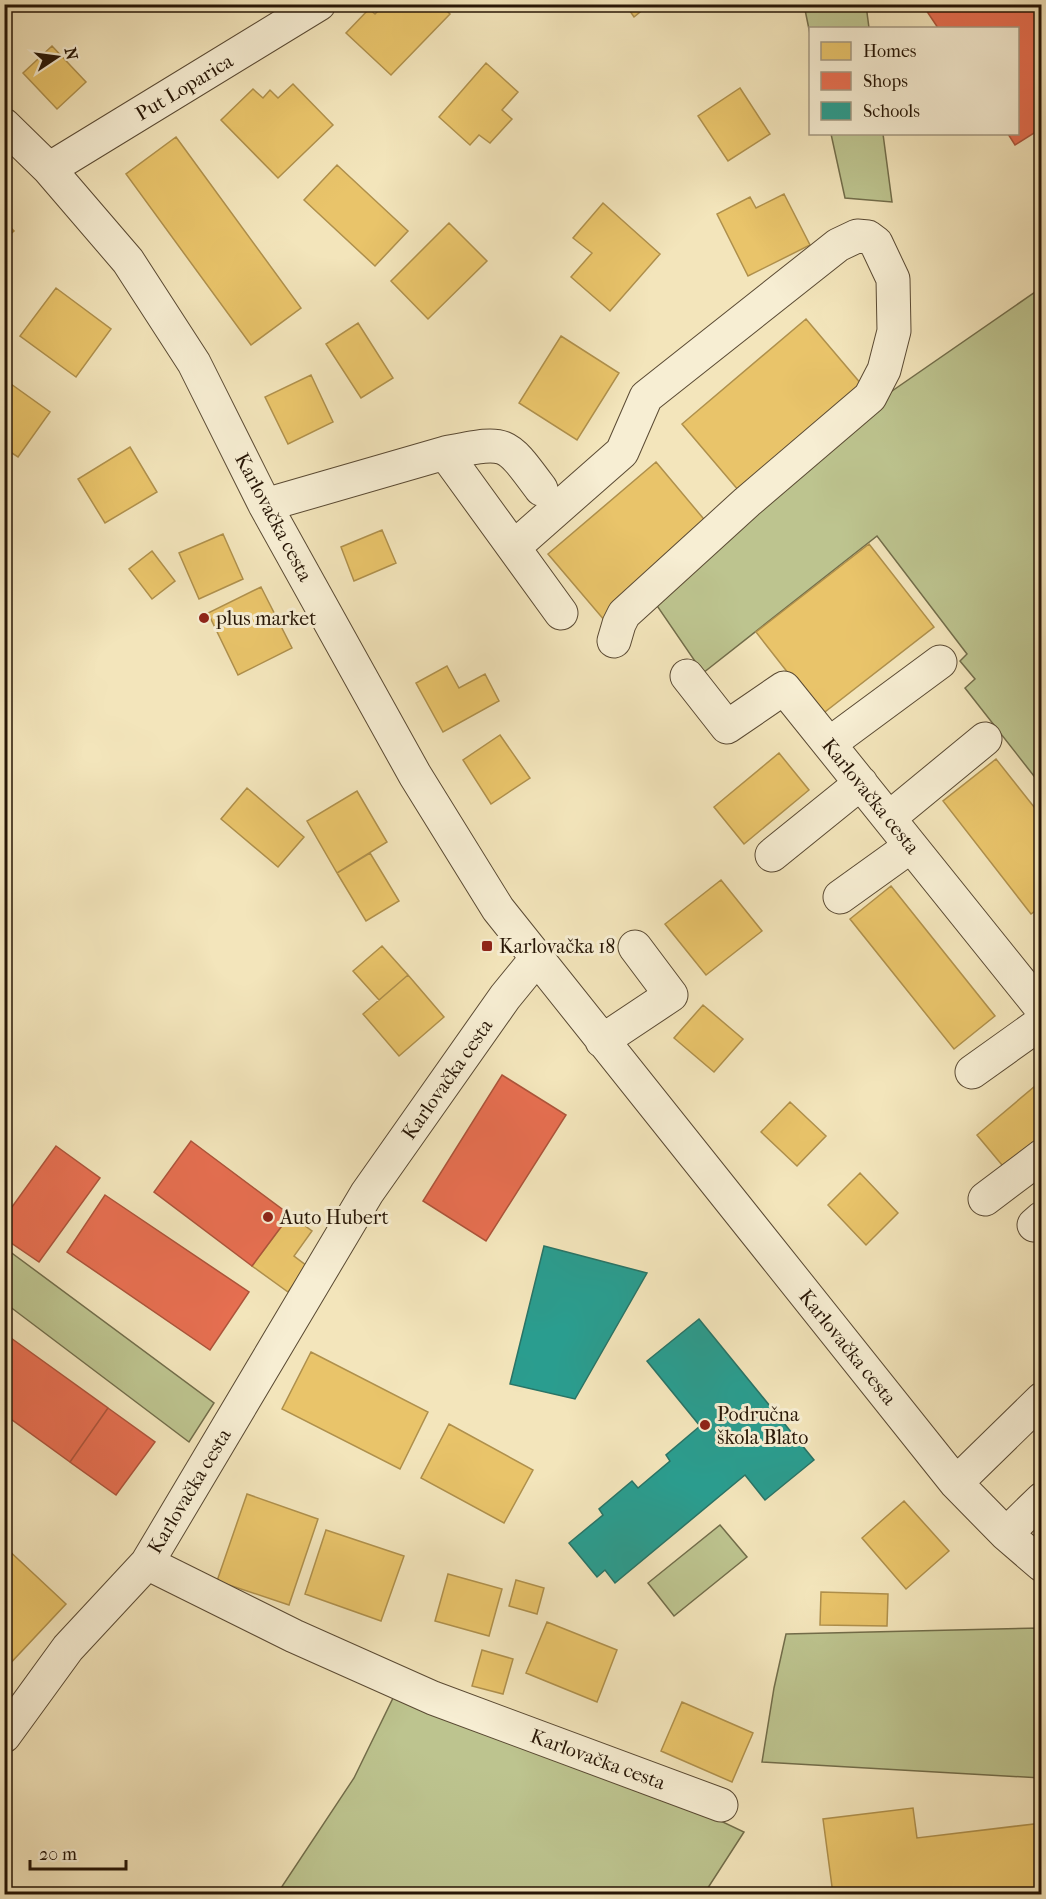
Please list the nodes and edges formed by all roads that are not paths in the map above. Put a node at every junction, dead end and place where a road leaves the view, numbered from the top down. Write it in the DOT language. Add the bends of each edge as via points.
graph roads {
  1 [pos="319,4"];
  2 [pos="4,125"];
  3 [pos="49,169"];
  4 [pos="445,453"];
  5 [pos="542,489"];
  6 [pos="265,505"];
  7 [pos="514,547"];
  8 [pos="561,613"];
  9 [pos="614,641"];
  10 [pos="940,662"];
  11 [pos="687,676"];
  12 [pos="985,739"];
  13 [pos="830,744"];
  14 [pos="861,783"];
  15 [pos="889,818"];
  16 [pos="911,846"];
  17 [pos="771,855"];
  18 [pos="840,897"];
  19 [pos="635,947"];
  20 [pos="536,959"];
  21 [pos="1041,1009"];
  22 [pos="1041,1022"];
  23 [pos="602,1041"];
  24 [pos="972,1072"];
  25 [pos="1041,1156"];
  26 [pos="985,1199"];
  27 [pos="1041,1399"];
  28 [pos="956,1483"];
  29 [pos="1041,1499"];
  30 [pos="1006,1534"];
  31 [pos="147,1563"];
  32 [pos="1041,1564"];
  33 [pos="4,1736"];
  34 [pos="721,1805"];
  1 -- 3 [label="street, Put Loparica"];
  2 -- 3 [label="street, Karlovačka cesta"];
  3 -- 6 [label="street, Karlovačka cesta" via="128,261 194,363"];
  4 -- 5 [label="street" via="501,446 516,455"];
  4 -- 6 [label="street"];
  4 -- 7 [label="street"];
  6 -- 20 [label="street, Karlovačka cesta" via="415,775 498,909"];
  7 -- 8 [label="street"];
  7 -- 9 [label="street" via="621,452 646,397 838,245 857,236 876,243 893,279 894,331 884,369 870,397 624,614"];
  10 -- 13 [label="street"];
  11 -- 13 [label="street, Karlovačka cesta" via="727,728 784,688"];
  12 -- 15 [label="street"];
  13 -- 14 [label="street, Karlovačka cesta"];
  14 -- 15 [label="street, Karlovačka cesta"];
  14 -- 17 [label="street"];
  15 -- 16 [label="street, Karlovačka cesta"];
  16 -- 18 [label="street"];
  16 -- 21 [label="street, Karlovačka cesta"];
  19 -- 23 [label="street" via="671,995"];
  20 -- 23 [label="street, Karlovačka cesta"];
  20 -- 31 [label="street, Karlovačka cesta" via="367,1193"];
  22 -- 24 [label="street"];
  23 -- 28 [label="street, Karlovačka cesta"];
  25 -- 26 [label="street"];
  27 -- 28 [label="street"];
  28 -- 30 [label="street, Karlovačka cesta"];
  29 -- 30 [label="street"];
  30 -- 32 [label="street, Karlovačka cesta"];
  31 -- 33 [label="street" via="68,1648"];
  31 -- 34 [label="street, Karlovačka cesta" via="294,1636 433,1698"];
}
